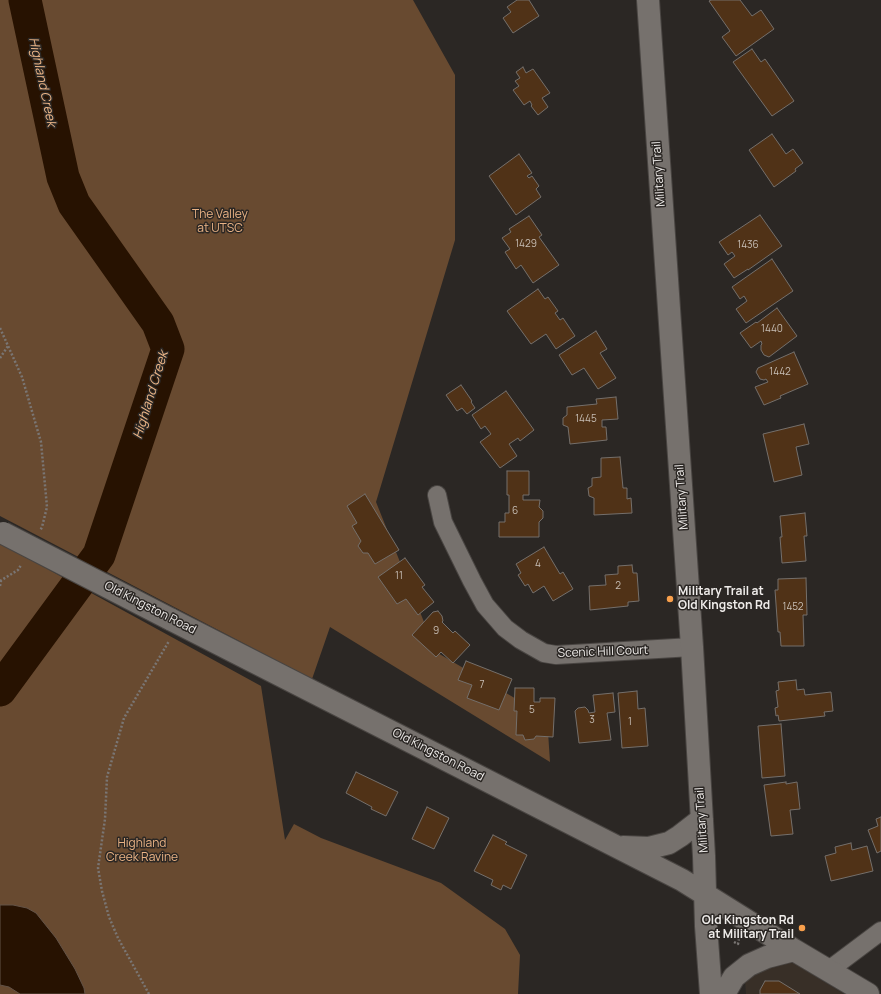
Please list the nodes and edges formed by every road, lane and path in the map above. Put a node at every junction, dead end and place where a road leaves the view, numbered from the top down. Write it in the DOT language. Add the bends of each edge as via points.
graph roads {
  1 [pos="648,0"];
  2 [pos="0,328"];
  3 [pos="8,346"];
  4 [pos="0,358"];
  5 [pos="437,495"];
  6 [pos="2,532"];
  7 [pos="38,533"];
  8 [pos="22,564"];
  9 [pos="0,581"];
  10 [pos="0,586"];
  11 [pos="174,621"];
  12 [pos="692,647"];
  13 [pos="702,819"];
  14 [pos="616,846"];
  15 [pos="706,895"];
  16 [pos="881,931"];
  17 [pos="738,936"];
  18 [pos="734,942"];
  19 [pos="794,950"];
  20 [pos="829,970"];
  21 [pos="149,994"];
  22 [pos="712,994"];
  23 [pos="724,994"];
  24 [pos="868,994"];
  1 -- 12 [label="street, Military Trail"];
  2 -- 3 [label="path"];
  3 -- 4 [label="path"];
  3 -- 7 [label="path" via="22,377 41,442 47,507"];
  5 -- 12 [label="street, Scenic Hill Court" via="443,522 485,605 505,628 520,640 556,655"];
  6 -- 11 [label="street, Old Kingston Road, bridge"];
  8 -- 9 [label="path" via="18,570"];
  9 -- 10 [label="path"];
  11 -- 14 [label="street, Old Kingston Road"];
  11 -- 21 [label="path" via="168,642 124,718 107,777 105,819 98,868 109,917"];
  12 -- 13 [label="street, Military Trail"];
  13 -- 14 [label="street" via="669,843 649,848"];
  13 -- 15 [label="street, Military Trail"];
  14 -- 15 [label="street, Old Kingston Road"];
  15 -- 19 [label="street, Old Kingston Road"];
  15 -- 22 [label="street, Military Trail"];
  16 -- 20 [label="street"];
  17 -- 18 [label="path" via="738,944"];
  19 -- 20 [label="street, Old Kingston Road"];
  19 -- 23 [label="street" via="749,965 734,977"];
  20 -- 24 [label="street, Old Kingston Road"];
}
